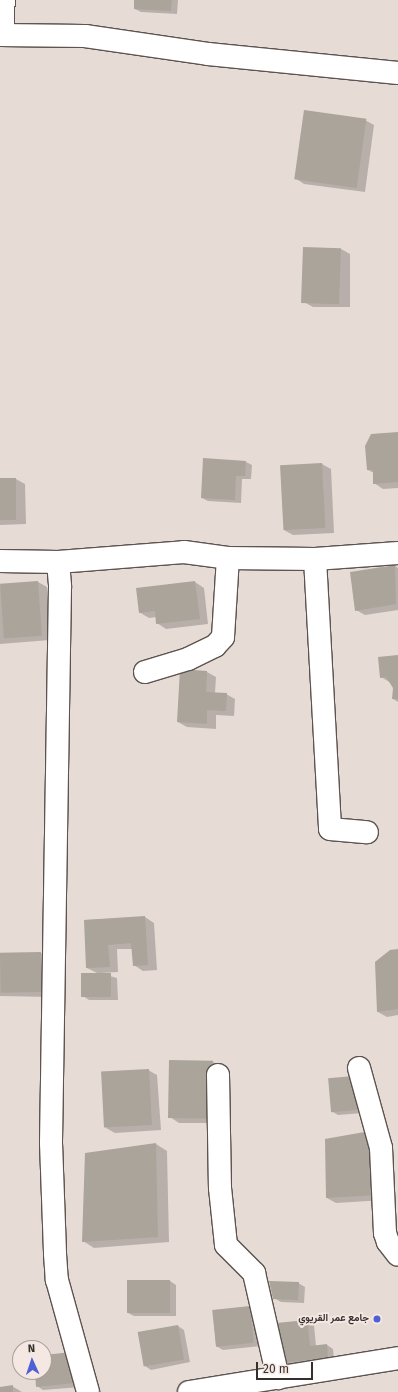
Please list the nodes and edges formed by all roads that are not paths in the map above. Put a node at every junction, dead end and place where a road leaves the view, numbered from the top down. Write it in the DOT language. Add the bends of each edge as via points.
graph roads {
  1 [pos="4,0"];
  2 [pos="1,35"];
  3 [pos="398,73"];
  4 [pos="398,553"];
  5 [pos="228,558"];
  6 [pos="315,559"];
  7 [pos="0,561"];
  8 [pos="58,562"];
  9 [pos="145,672"];
  10 [pos="368,832"];
  11 [pos="359,1068"];
  12 [pos="218,1075"];
  13 [pos="398,1255"];
  14 [pos="398,1358"];
  15 [pos="278,1378"];
  16 [pos="88,1392"];
  17 [pos="189,1392"];
  1 -- 2 [label="street"];
  2 -- 3 [label="street" via="85,36 246,59"];
  4 -- 6 [label="street"];
  5 -- 6 [label="street"];
  5 -- 8 [label="street" via="184,552"];
  5 -- 9 [label="street" via="223,637 215,646 188,659"];
  6 -- 10 [label="street" via="330,829"];
  7 -- 8 [label="street"];
  8 -- 16 [label="street" via="60,587 51,1143 56,1280"];
  11 -- 13 [label="street" via="381,1148 385,1233"];
  12 -- 15 [label="street" via="220,1188 226,1245 254,1273"];
  14 -- 15 [label="street"];
  15 -- 17 [label="street"];
}
